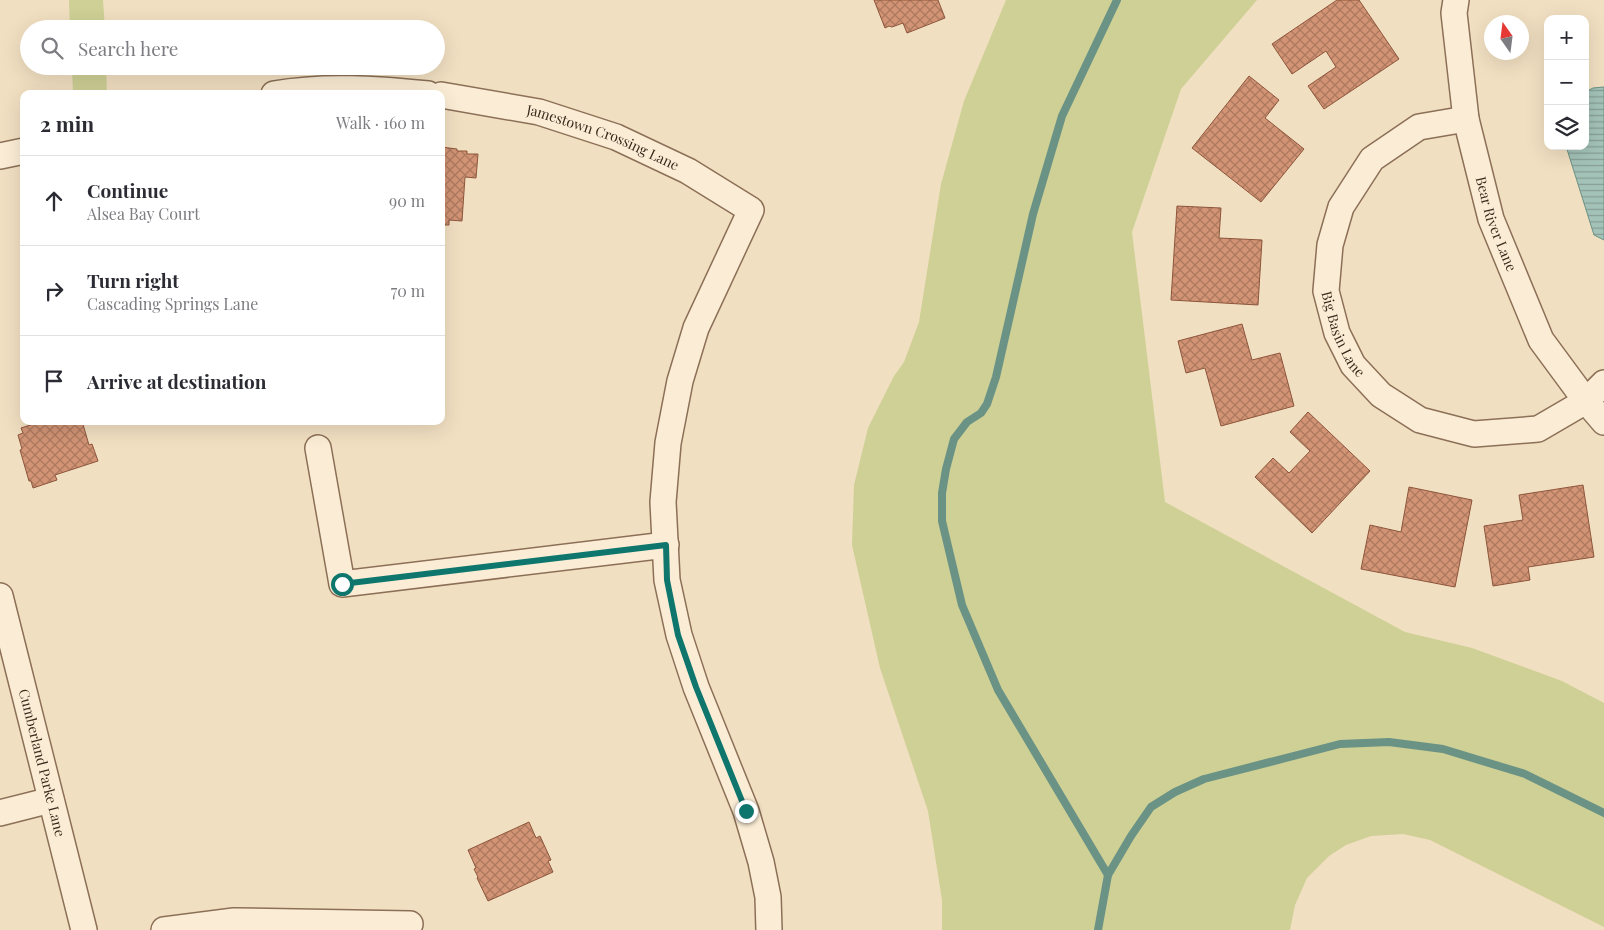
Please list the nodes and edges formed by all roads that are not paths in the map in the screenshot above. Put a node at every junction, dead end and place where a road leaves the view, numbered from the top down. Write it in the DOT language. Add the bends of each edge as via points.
graph roads {
  1 [pos="1456,0"];
  2 [pos="293,90"];
  3 [pos="389,90"];
  4 [pos="445,96"];
  5 [pos="1466,119"];
  6 [pos="20,152"];
  7 [pos="0,156"];
  8 [pos="1604,383"];
  9 [pos="1586,401"];
  10 [pos="1604,422"];
  11 [pos="318,448"];
  12 [pos="666,545"];
  13 [pos="0,596"];
  14 [pos="51,800"];
  15 [pos="0,813"];
  16 [pos="410,924"];
  17 [pos="84,930"];
  18 [pos="164,930"];
  19 [pos="770,930"];
  1 -- 5 [label="street, Bear River Lane" via="1454,13"];
  2 -- 3 [label="street"];
  4 -- 12 [label="street, Jamestown Crossing Lane" via="539,112 616,137 688,171 751,210 696,328 680,381 668,443 664,502"];
  5 -- 9 [label="street, Bear River Lane" via="1491,220 1541,340"];
  5 -- 9 [label="street, Big Basin Lane" via="1419,127 1372,159 1341,207 1330,244 1326,290 1337,333 1353,365 1381,395 1420,420 1474,434 1538,429"];
  6 -- 7 [label="street"];
  8 -- 9 [label="street, Big Basin Lane"];
  9 -- 10 [label="street, Bear River Lane"];
  11 -- 12 [label="street" via="342,584"];
  12 -- 19 [label="street" via="667,580 678,635 746,811 761,862"];
  13 -- 14 [label="street, Cumberland Parke Lane"];
  14 -- 15 [label="street"];
  14 -- 17 [label="street, Cumberland Parke Lane"];
  16 -- 18 [label="street" via="234,921"];
}
